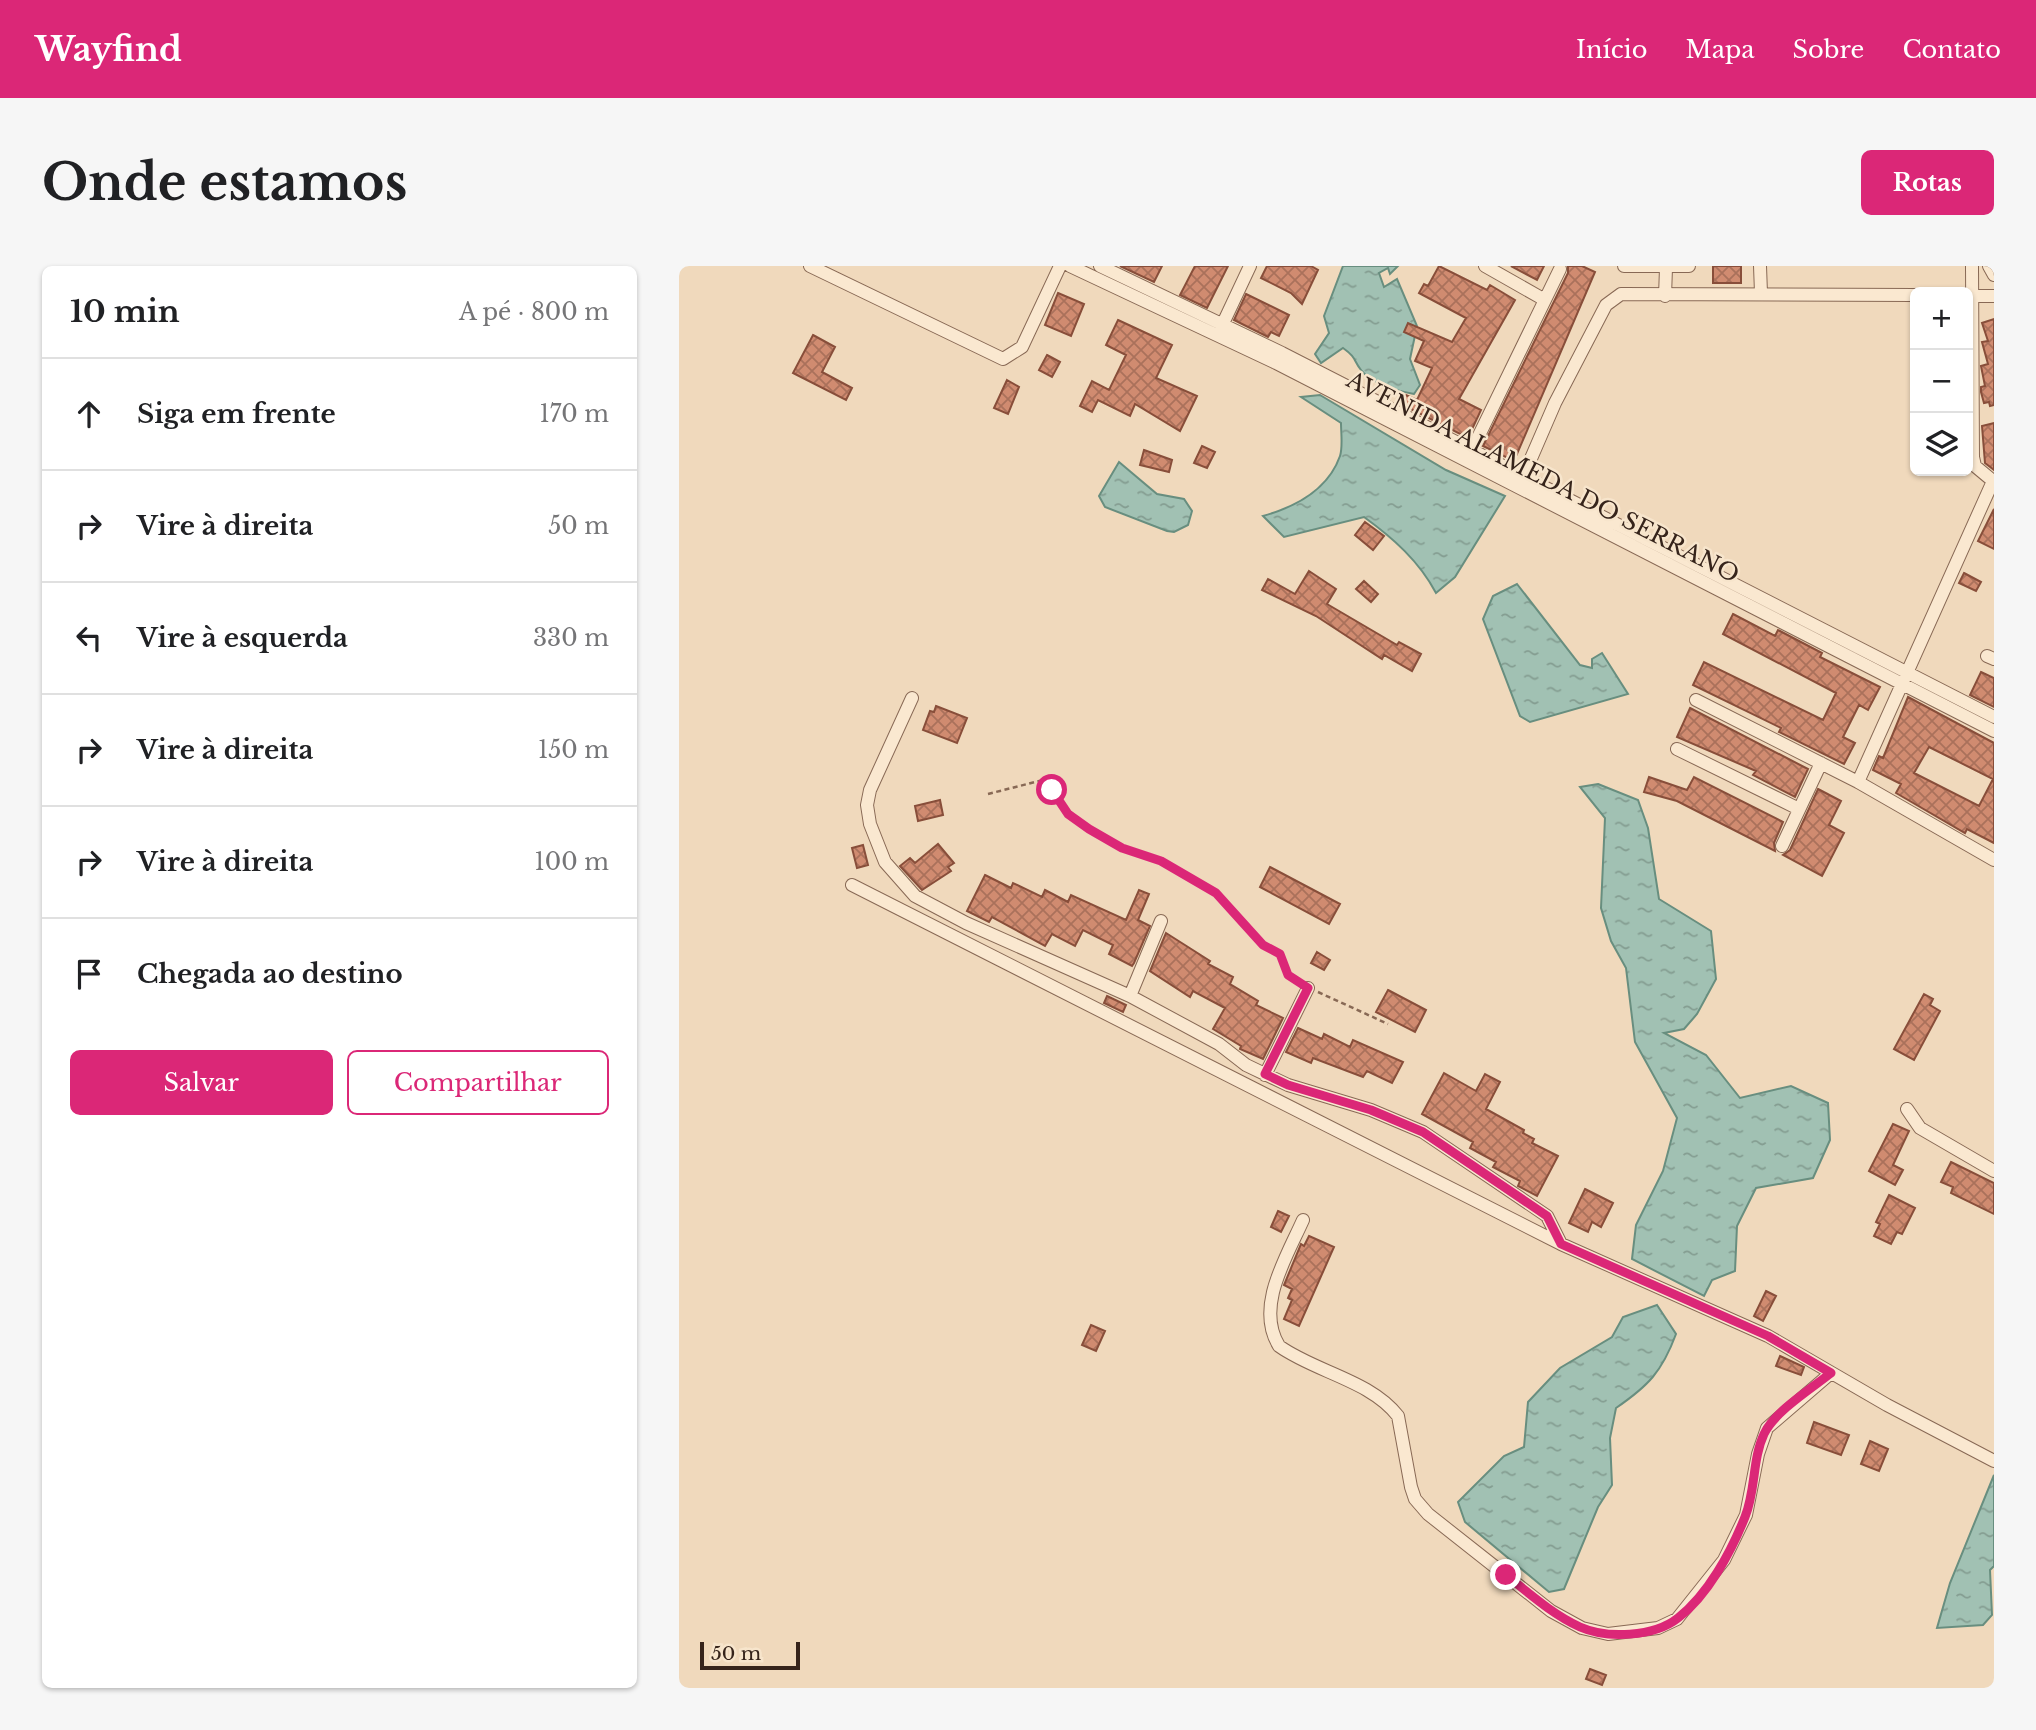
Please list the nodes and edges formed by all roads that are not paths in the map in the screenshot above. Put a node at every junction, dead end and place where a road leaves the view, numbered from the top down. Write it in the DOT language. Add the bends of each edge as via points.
graph roads {
  1 [pos="810,266"];
  2 [pos="1060,266"];
  3 [pos="1070,266"];
  4 [pos="1101,266"];
  5 [pos="1250,266"];
  6 [pos="1485,266"];
  7 [pos="1624,266"];
  8 [pos="1689,266"];
  9 [pos="1760,266"];
  10 [pos="1972,266"];
  11 [pos="1989,266"];
  12 [pos="1666,268"];
  13 [pos="1560,269"];
  14 [pos="1994,275"];
  15 [pos="1971,287"];
  16 [pos="1761,293"];
  17 [pos="1910,295"];
  18 [pos="1665,296"];
  19 [pos="1973,296"];
  20 [pos="1994,296"];
  21 [pos="1545,300"];
  22 [pos="1220,331"];
  23 [pos="1971,350"];
  24 [pos="1469,456"];
  25 [pos="1994,481"];
  26 [pos="1521,482"];
  27 [pos="1905,679"];
  28 [pos="912,698"];
  29 [pos="1696,700"];
  30 [pos="1994,717"];
  31 [pos="1994,731"];
  32 [pos="1677,749"];
  33 [pos="1821,763"];
  34 [pos="1858,782"];
  35 [pos="1798,810"];
  36 [pos="1782,846"];
  37 [pos="1994,860"];
  38 [pos="852,885"];
  39 [pos="1161,921"];
  40 [pos="1308,988"];
  41 [pos="1129,996"];
  42 [pos="1265,1074"];
  43 [pos="1907,1110"];
  44 [pos="1994,1171"];
  45 [pos="1303,1220"];
  46 [pos="1561,1244"];
  47 [pos="1831,1373"];
  48 [pos="1994,1461"];
  1 -- 2 [label="street" via="1003,359 1022,347"];
  3 -- 22 [label="street, AVENIDA ALAMEDA DO SERRANO"];
  4 -- 22 [label="street, AVENIDA ALAMEDA DO SERRANO"];
  5 -- 22 [label="street"];
  6 -- 21 [label="street"];
  7 -- 12 [label="street"];
  8 -- 12 [label="street"];
  9 -- 16 [label="street"];
  10 -- 15 [label="street"];
  11 -- 14 [label="street"];
  12 -- 18 [label="street"];
  13 -- 21 [label="street"];
  16 -- 17 [label="street"];
  16 -- 18 [label="street"];
  18 -- 26 [label="street" via="1621,294 1606,305 1555,403"];
  19 -- 20 [label="street"];
  21 -- 24 [label="street"];
  22 -- 24 [label="street, AVENIDA ALAMEDA DO SERRANO"];
  23 -- 25 [label="street" via="1973,457 1975,466"];
  24 -- 26 [label="street, AVENIDA ALAMEDA DO SERRANO"];
  25 -- 27 [label="street"];
  26 -- 27 [label="street, AVENIDA ALAMEDA DO SERRANO"];
  27 -- 30 [label="street, AVENIDA ALAMEDA DO SERRANO"];
  27 -- 31 [label="street, AVENIDA ALAMEDA DO SERRANO"];
  27 -- 34 [label="street"];
  28 -- 41 [label="street" via="867,805 885,862 915,896"];
  29 -- 33 [label="street"];
  32 -- 35 [label="street"];
  33 -- 34 [label="street"];
  33 -- 35 [label="street"];
  34 -- 37 [label="street"];
  35 -- 36 [label="street"];
  38 -- 46 [label="street"];
  39 -- 41 [label="street"];
  40 -- 42 [label="street"];
  41 -- 42 [label="street"];
  42 -- 46 [label="street" via="1423,1132 1547,1216"];
  43 -- 44 [label="street" via="1920,1128"];
  45 -- 47 [label="street" via="1271,1301 1270,1323 1279,1346 1393,1409 1411,1487 1421,1507 1551,1611 1582,1628 1627,1634 1677,1619 1724,1560 1746,1515 1767,1428"];
  46 -- 47 [label="street" via="1768,1336"];
  47 -- 48 [label="street"];
}
